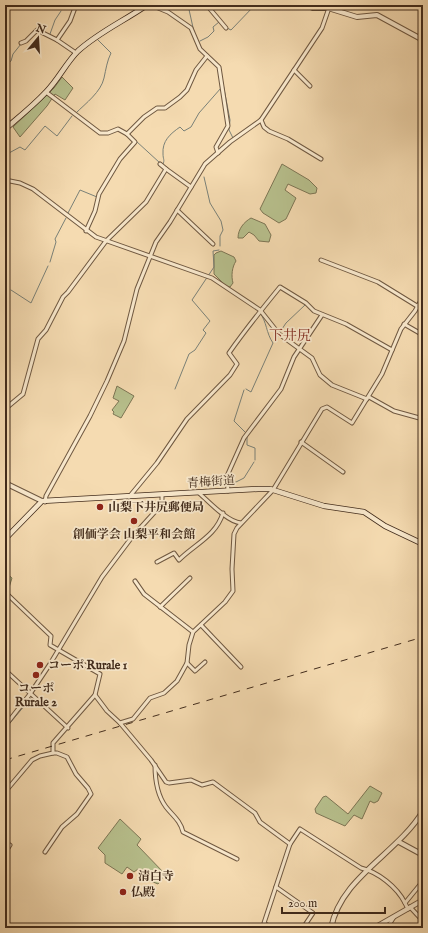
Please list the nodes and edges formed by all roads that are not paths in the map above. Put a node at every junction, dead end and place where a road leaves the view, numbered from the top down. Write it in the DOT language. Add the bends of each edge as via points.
graph roads {
  1 [pos="76,5"];
  2 [pos="147,5"];
  3 [pos="151,5"];
  4 [pos="212,5"];
  5 [pos="307,5"];
  6 [pos="329,7"];
  7 [pos="226,28"];
  8 [pos="57,40"];
  9 [pos="423,40"];
  10 [pos="21,43"];
  11 [pos="76,53"];
  12 [pos="208,56"];
  13 [pos="294,70"];
  14 [pos="310,86"];
  15 [pos="46,92"];
  16 [pos="261,120"];
  17 [pos="5,129"];
  18 [pos="127,134"];
  19 [pos="218,153"];
  20 [pos="321,159"];
  21 [pos="160,164"];
  22 [pos="166,169"];
  23 [pos="5,180"];
  24 [pos="191,187"];
  25 [pos="177,210"];
  26 [pos="86,230"];
  27 [pos="106,241"];
  28 [pos="213,244"];
  29 [pos="149,257"];
  30 [pos="321,260"];
  31 [pos="423,297"];
  32 [pos="417,306"];
  33 [pos="260,311"];
  34 [pos="322,315"];
  35 [pos="404,324"];
  36 [pos="423,335"];
  37 [pos="300,350"];
  38 [pos="392,350"];
  39 [pos="368,398"];
  40 [pos="5,409"];
  41 [pos="423,419"];
  42 [pos="301,442"];
  43 [pos="343,472"];
  44 [pos="5,483"];
  45 [pos="273,490"];
  46 [pos="228,491"];
  47 [pos="199,493"];
  48 [pos="162,494"];
  49 [pos="129,497"];
  50 [pos="44,501"];
  51 [pos="223,513"];
  52 [pos="241,523"];
  53 [pos="5,539"];
  54 [pos="423,544"];
  55 [pos="157,562"];
  56 [pos="190,578"];
  57 [pos="135,582"];
  58 [pos="5,594"];
  59 [pos="160,607"];
  60 [pos="201,625"];
  61 [pos="193,632"];
  62 [pos="59,650"];
  63 [pos="205,662"];
  64 [pos="187,663"];
  65 [pos="241,667"];
  66 [pos="5,670"];
  67 [pos="30,694"];
  68 [pos="95,695"];
  69 [pos="120,723"];
  70 [pos="5,726"];
  71 [pos="68,728"];
  72 [pos="53,753"];
  73 [pos="155,765"];
  74 [pos="5,792"];
  75 [pos="423,811"];
  76 [pos="399,842"];
  77 [pos="290,844"];
  78 [pos="10,845"];
  79 [pos="45,852"];
  80 [pos="5,854"];
  81 [pos="423,855"];
  82 [pos="237,859"];
  83 [pos="369,870"];
  84 [pos="423,881"];
  85 [pos="276,887"];
  86 [pos="423,900"];
  87 [pos="405,903"];
  88 [pos="409,908"];
  89 [pos="395,916"];
  90 [pos="423,921"];
  91 [pos="272,928"];
  92 [pos="303,928"];
  93 [pos="330,928"];
  94 [pos="374,928"];
  95 [pos="387,928"];
  1 -- 8 [label="street" via="70,21"];
  2 -- 11 [label="main road" via="128,18 115,23"];
  3 -- 12 [label="street" via="168,12 191,28 198,46"];
  4 -- 7 [label="street" via="210,9"];
  5 -- 6 [label="street" via="313,8"];
  6 -- 9 [label="street" via="357,17 377,15"];
  6 -- 13 [label="street" via="322,28"];
  8 -- 10 [label="street" via="37,30"];
  8 -- 11 [label="street"];
  11 -- 15 [label="main road"];
  12 -- 18 [label="street" via="196,70 187,90 180,97 165,108 157,108 144,117"];
  12 -- 19 [label="street" via="219,67 229,119 227,129 216,147"];
  13 -- 14 [label="street"];
  13 -- 16 [label="street"];
  15 -- 17 [label="main road"];
  15 -- 18 [label="street" via="100,133 118,129"];
  16 -- 19 [label="street"];
  16 -- 20 [label="street" via="264,128"];
  18 -- 26 [label="street" via="135,142 120,159 99,194 95,211"];
  19 -- 24 [label="street" via="205,164"];
  21 -- 22 [label="street"];
  22 -- 24 [label="street"];
  22 -- 27 [label="street" via="146,202"];
  23 -- 26 [label="street" via="33,189"];
  24 -- 25 [label="street"];
  25 -- 28 [label="street"];
  25 -- 29 [label="street"];
  26 -- 27 [label="street"];
  27 -- 29 [label="street"];
  27 -- 40 [label="street" via="58,304 46,330 38,339 23,394"];
  29 -- 33 [label="street" via="212,278"];
  29 -- 50 [label="street" via="117,358 96,404"];
  30 -- 32 [label="street" via="378,282"];
  31 -- 32 [label="street"];
  32 -- 35 [label="street"];
  33 -- 34 [label="street" via="280,287"];
  33 -- 37 [label="street" via="279,334"];
  33 -- 49 [label="street" via="228,353 237,364 230,375 187,419 157,463"];
  34 -- 37 [label="street"];
  34 -- 38 [label="street" via="346,324"];
  35 -- 36 [label="street"];
  35 -- 38 [label="street"];
  37 -- 39 [label="street" via="312,358 320,375 332,385"];
  37 -- 46 [label="street" via="294,357 281,389 244,438 227,476"];
  38 -- 39 [label="street"];
  39 -- 41 [label="street" via="394,411"];
  39 -- 42 [label="street" via="352,423 325,407"];
  42 -- 43 [label="street"];
  42 -- 45 [label="street"];
  44 -- 50 [label="street"];
  45 -- 46 [label="main road, 青梅街道"];
  45 -- 52 [label="street"];
  45 -- 54 [label="main road, 青梅街道" via="324,506 364,512"];
  46 -- 47 [label="main road, 青梅街道"];
  47 -- 48 [label="main road, 青梅街道"];
  47 -- 51 [label="street"];
  48 -- 49 [label="main road, 青梅街道"];
  48 -- 62 [label="street" via="162,504 132,537 102,577"];
  49 -- 50 [label="main road, 青梅街道"];
  50 -- 53 [label="main road"];
  51 -- 52 [label="street"];
  51 -- 55 [label="street" via="212,533 179,560 174,552"];
  52 -- 60 [label="street" via="234,534 233,591"];
  56 -- 59 [label="street"];
  57 -- 59 [label="street" via="144,594"];
  58 -- 62 [label="street" via="14,599 51,636 50,645"];
  59 -- 61 [label="street"];
  60 -- 61 [label="street"];
  60 -- 65 [label="street"];
  61 -- 64 [label="street"];
  62 -- 67 [label="street"];
  62 -- 68 [label="street" via="100,674"];
  63 -- 64 [label="street" via="196,671"];
  64 -- 69 [label="street" via="177,681 168,690 150,698 133,719"];
  66 -- 67 [label="street"];
  67 -- 70 [label="street"];
  67 -- 71 [label="street"];
  68 -- 69 [label="street"];
  68 -- 71 [label="street"];
  69 -- 73 [label="street"];
  71 -- 72 [label="street" via="53,743"];
  72 -- 74 [label="street" via="32,760"];
  72 -- 79 [label="street" via="67,757 91,794 77,814 62,827"];
  73 -- 77 [label="street" via="169,783 191,780 202,786 213,782 255,813 260,822"];
  73 -- 82 [label="street" via="156,785 165,806 180,821 183,832"];
  75 -- 76 [label="street"];
  76 -- 81 [label="street"];
  76 -- 83 [label="street"];
  77 -- 83 [label="street" via="300,829 303,829 361,868"];
  77 -- 85 [label="street"];
  78 -- 80 [label="street"];
  83 -- 87 [label="street" via="392,886"];
  83 -- 93 [label="street" via="344,894"];
  84 -- 87 [label="street"];
  85 -- 91 [label="street" via="264,923"];
  85 -- 92 [label="street" via="313,913"];
  86 -- 88 [label="street"];
  87 -- 88 [label="street"];
  88 -- 89 [label="street"];
  88 -- 90 [label="street"];
  89 -- 94 [label="street"];
  89 -- 95 [label="street"];
}
